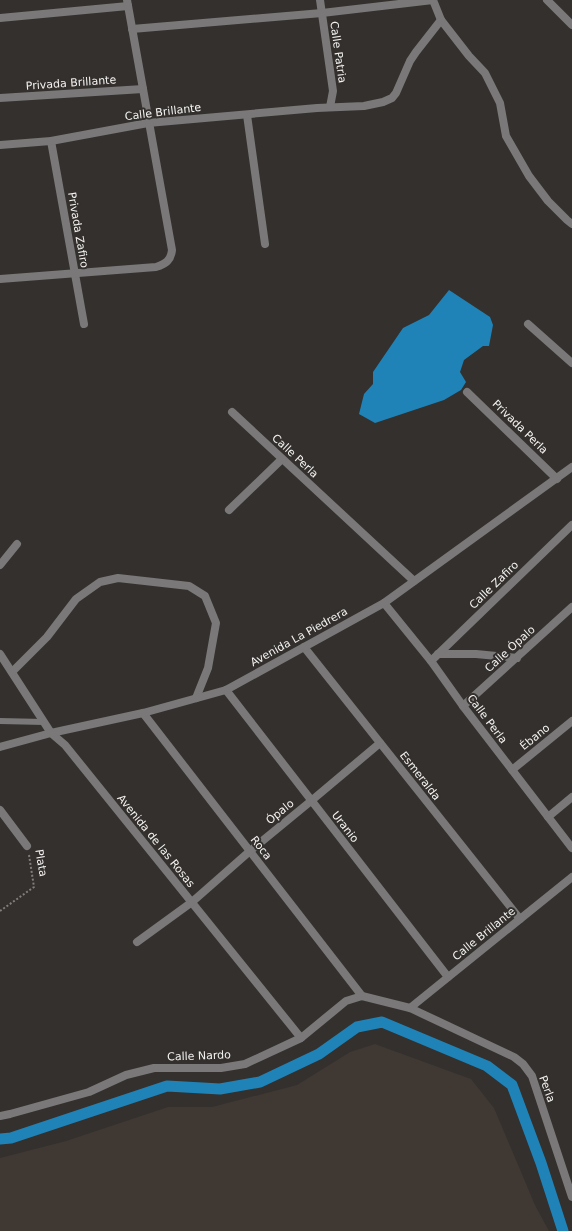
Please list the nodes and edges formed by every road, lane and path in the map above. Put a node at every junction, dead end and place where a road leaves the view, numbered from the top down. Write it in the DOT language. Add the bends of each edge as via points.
graph roads {
  1 [pos="320,0"];
  2 [pos="433,0"];
  3 [pos="547,0"];
  4 [pos="128,3"];
  5 [pos="322,13"];
  6 [pos="0,18"];
  7 [pos="441,20"];
  8 [pos="572,25"];
  9 [pos="132,29"];
  10 [pos="143,89"];
  11 [pos="0,98"];
  12 [pos="330,107"];
  13 [pos="247,115"];
  14 [pos="148,123"];
  15 [pos="51,141"];
  16 [pos="0,145"];
  17 [pos="572,224"];
  18 [pos="265,244"];
  19 [pos="75,274"];
  20 [pos="0,279"];
  21 [pos="84,324"];
  22 [pos="528,324"];
  23 [pos="572,363"];
  24 [pos="467,392"];
  25 [pos="232,412"];
  26 [pos="282,459"];
  27 [pos="572,467"];
  28 [pos="557,479"];
  29 [pos="229,510"];
  30 [pos="572,526"];
  31 [pos="17,544"];
  32 [pos="0,565"];
  33 [pos="414,581"];
  34 [pos="384,603"];
  35 [pos="572,607"];
  36 [pos="304,647"];
  37 [pos="0,654"];
  38 [pos="438,654"];
  39 [pos="517,658"];
  40 [pos="431,661"];
  41 [pos="12,672"];
  42 [pos="226,690"];
  43 [pos="196,698"];
  44 [pos="463,706"];
  45 [pos="143,713"];
  46 [pos="0,721"];
  47 [pos="572,721"];
  48 [pos="44,722"];
  49 [pos="51,733"];
  50 [pos="380,743"];
  51 [pos="0,747"];
  52 [pos="512,770"];
  53 [pos="572,797"];
  54 [pos="311,802"];
  55 [pos="0,810"];
  56 [pos="548,817"];
  57 [pos="27,846"];
  58 [pos="572,848"];
  59 [pos="250,851"];
  60 [pos="572,877"];
  61 [pos="192,902"];
  62 [pos="0,911"];
  63 [pos="520,919"];
  64 [pos="137,942"];
  65 [pos="448,977"];
  66 [pos="362,996"];
  67 [pos="410,1008"];
  68 [pos="301,1038"];
  69 [pos="0,1116"];
  70 [pos="572,1197"];
  1 -- 5 [label="street, Calle Patria"];
  2 -- 5 [label="street"];
  2 -- 7 [label="street"];
  3 -- 8 [label="street"];
  4 -- 6 [label="street"];
  4 -- 9 [label="street"];
  5 -- 9 [label="street"];
  5 -- 12 [label="street, Calle Patria" via="333,91"];
  7 -- 12 [label="street, Calle Brillante" via="410,61 392,98 364,106"];
  7 -- 17 [label="street" via="485,73 500,103 506,136 529,176 548,201"];
  9 -- 10 [label="street"];
  10 -- 11 [label="street, Privada Brillante"];
  10 -- 14 [label="street"];
  12 -- 13 [label="street, Calle Brillante"];
  13 -- 14 [label="street, Calle Brillante"];
  13 -- 18 [label="street"];
  14 -- 15 [label="street, Calle Brillante"];
  14 -- 19 [label="street" via="172,250 171,256 168,261 156,267"];
  15 -- 16 [label="street, Calle Brillante"];
  15 -- 19 [label="street, Privada Zafiro"];
  19 -- 20 [label="street"];
  19 -- 21 [label="street, Privada Zafiro"];
  22 -- 23 [label="street"];
  24 -- 28 [label="street, Privada Perla"];
  25 -- 26 [label="street, Calle Perla"];
  26 -- 29 [label="street"];
  26 -- 33 [label="street, Calle Perla"];
  27 -- 28 [label="street, Avenida La Piedrera"];
  28 -- 33 [label="street, Avenida La Piedrera"];
  30 -- 38 [label="street, Calle Zafiro"];
  31 -- 32 [label="street"];
  33 -- 34 [label="street, Avenida La Piedrera"];
  34 -- 36 [label="street, Avenida La Piedrera"];
  34 -- 40 [label="street, Calle Perla"];
  35 -- 39 [label="street, Calle Ópalo"];
  36 -- 42 [label="street, Avenida La Piedrera"];
  36 -- 50 [label="street, Esmeralda"];
  37 -- 41 [label="street, Avenida de las Rosas"];
  38 -- 39 [label="street"];
  38 -- 40 [label="street, Calle Zafiro"];
  39 -- 44 [label="street, Calle Ópalo"];
  40 -- 44 [label="street, Calle Perla"];
  41 -- 43 [label="street" via="47,637 76,598 100,582 118,578 189,586 205,596 216,623 208,668"];
  41 -- 48 [label="street, Avenida de las Rosas"];
  42 -- 43 [label="street, Avenida La Piedrera"];
  42 -- 54 [label="street, Uranio"];
  43 -- 45 [label="street, Avenida La Piedrera"];
  44 -- 52 [label="street, Calle Perla"];
  45 -- 49 [label="street, Avenida La Piedrera"];
  45 -- 59 [label="street, Roca"];
  46 -- 48 [label="lane"];
  47 -- 52 [label="street, Ébano"];
  48 -- 49 [label="street, Avenida de las Rosas"];
  49 -- 51 [label="street, Avenida La Piedrera"];
  49 -- 61 [label="street, Avenida de las Rosas" via="65,745"];
  50 -- 54 [label="street, Ópalo"];
  50 -- 63 [label="street, Esmeralda"];
  52 -- 56 [label="street, Calle Perla"];
  53 -- 56 [label="street"];
  54 -- 59 [label="street, Ópalo"];
  54 -- 65 [label="street, Uranio"];
  55 -- 57 [label="street, Plata"];
  56 -- 58 [label="street, Calle Perla"];
  57 -- 62 [label="path, Plata" via="34,887"];
  59 -- 61 [label="street, Ópalo"];
  59 -- 66 [label="street, Roca"];
  60 -- 63 [label="street, Calle Brillante"];
  61 -- 64 [label="street, Ópalo"];
  61 -- 68 [label="street, Avenida de las Rosas"];
  63 -- 65 [label="street, Calle Brillante"];
  65 -- 67 [label="street, Calle Brillante"];
  66 -- 67 [label="street"];
  66 -- 68 [label="street, Calle Nardo" via="346,1001"];
  67 -- 70 [label="street, Perla" via="514,1057 522,1064 532,1076"];
  68 -- 69 [label="street, Calle Nardo" via="245,1064 221,1068 154,1068 126,1075 89,1092"];
}
